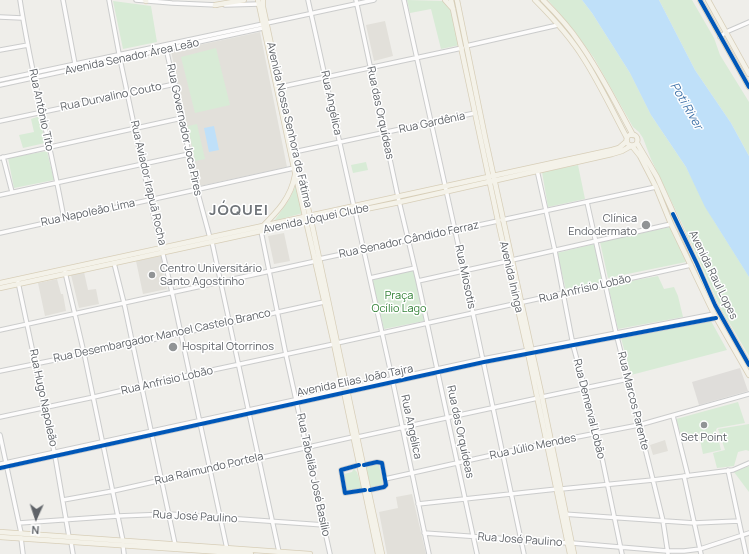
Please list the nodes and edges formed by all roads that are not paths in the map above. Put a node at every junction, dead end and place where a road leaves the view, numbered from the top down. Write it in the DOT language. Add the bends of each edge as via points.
graph roads {
  1 [pos="20,0"];
  2 [pos="63,0"];
  3 [pos="109,0"];
  4 [pos="136,0"];
  5 [pos="244,0"];
  6 [pos="263,0"];
  7 [pos="308,0"];
  8 [pos="374,0"];
  9 [pos="404,0"];
  10 [pos="445,0"];
  11 [pos="451,0"];
  12 [pos="457,0"];
  13 [pos="535,0"];
  14 [pos="543,0"];
  15 [pos="700,0"];
  16 [pos="708,0"];
  17 [pos="146,1"];
  18 [pos="259,2"];
  19 [pos="356,2"];
  20 [pos="215,5"];
  21 [pos="454,12"];
  22 [pos="311,14"];
  23 [pos="0,17"];
  24 [pos="22,18"];
  25 [pos="749,22"];
  26 [pos="264,25"];
  27 [pos="558,25"];
  28 [pos="726,32"];
  29 [pos="215,36"];
  30 [pos="720,37"];
  31 [pos="193,39"];
  32 [pos="194,43"];
  33 [pos="28,45"];
  34 [pos="166,47"];
  35 [pos="464,47"];
  36 [pos="0,50"];
  37 [pos="119,55"];
  38 [pos="416,57"];
  39 [pos="120,59"];
  40 [pos="75,64"];
  41 [pos="370,68"];
  42 [pos="34,73"];
  43 [pos="749,74"];
  44 [pos="34,78"];
  45 [pos="325,78"];
  46 [pos="0,80"];
  47 [pos="174,84"];
  48 [pos="0,85"];
  49 [pos="280,87"];
  50 [pos="749,88"];
  51 [pos="128,94"];
  52 [pos="42,112"];
  53 [pos="475,113"];
  54 [pos="182,118"];
  55 [pos="0,121"];
  56 [pos="430,122"];
  57 [pos="135,129"];
  58 [pos="385,133"];
  59 [pos="632,135"];
  60 [pos="627,140"];
  61 [pos="339,142"];
  62 [pos="637,142"];
  63 [pos="632,146"];
  64 [pos="50,147"];
  65 [pos="294,152"];
  66 [pos="189,154"];
  67 [pos="2,157"];
  68 [pos="143,164"];
  69 [pos="537,170"];
  70 [pos="294,171"];
  71 [pos="492,178"];
  72 [pos="57,183"];
  73 [pos="656,187"];
  74 [pos="445,189"];
  75 [pos="197,190"];
  76 [pos="12,192"];
  77 [pos="0,195"];
  78 [pos="399,199"];
  79 [pos="150,200"];
  80 [pos="587,202"];
  81 [pos="354,208"];
  82 [pos="547,211"];
  83 [pos="308,218"];
  84 [pos="64,219"];
  85 [pos="500,221"];
  86 [pos="671,224"];
  87 [pos="262,229"];
  88 [pos="454,231"];
  89 [pos="0,233"];
  90 [pos="210,240"];
  91 [pos="409,240"];
  92 [pos="596,242"];
  93 [pos="364,250"];
  94 [pos="163,251"];
  95 [pos="555,251"];
  96 [pos="317,260"];
  97 [pos="510,261"];
  98 [pos="114,263"];
  99 [pos="691,265"];
  100 [pos="415,268"];
  101 [pos="270,271"];
  102 [pos="464,271"];
  103 [pos="65,272"];
  104 [pos="370,278"];
  105 [pos="418,280"];
  106 [pos="18,282"];
  107 [pos="220,282"];
  108 [pos="0,283"];
  109 [pos="606,284"];
  110 [pos="0,288"];
  111 [pos="172,292"];
  112 [pos="703,292"];
  113 [pos="563,294"];
  114 [pos="124,302"];
  115 [pos="324,302"];
  116 [pos="519,304"];
  117 [pos="715,305"];
  118 [pos="277,312"];
  119 [pos="75,313"];
  120 [pos="473,314"];
  121 [pos="715,316"];
  122 [pos="229,322"];
  123 [pos="27,324"];
  124 [pos="428,324"];
  125 [pos="0,330"];
  126 [pos="181,333"];
  127 [pos="382,334"];
  128 [pos="617,335"];
  129 [pos="572,343"];
  130 [pos="132,344"];
  131 [pos="336,344"];
  132 [pos="530,351"];
  133 [pos="84,353"];
  134 [pos="286,355"];
  135 [pos="483,360"];
  136 [pos="35,364"];
  137 [pos="238,365"];
  138 [pos="749,365"];
  139 [pos="0,371"];
  140 [pos="438,371"];
  141 [pos="189,375"];
  142 [pos="749,375"];
  143 [pos="628,379"];
  144 [pos="392,380"];
  145 [pos="142,386"];
  146 [pos="585,388"];
  147 [pos="345,391"];
  148 [pos="749,394"];
  149 [pos="94,398"];
  150 [pos="540,398"];
  151 [pos="296,401"];
  152 [pos="44,407"];
  153 [pos="493,408"];
  154 [pos="249,412"];
  155 [pos="673,416"];
  156 [pos="0,417"];
  157 [pos="447,417"];
  158 [pos="200,422"];
  159 [pos="640,425"];
  160 [pos="402,427"];
  161 [pos="152,433"];
  162 [pos="597,434"];
  163 [pos="0,435"];
  164 [pos="356,437"];
  165 [pos="103,443"];
  166 [pos="549,443"];
  167 [pos="307,448"];
  168 [pos="502,453"];
  169 [pos="55,454"];
  170 [pos="258,458"];
  171 [pos="457,463"];
  172 [pos="0,464"];
  173 [pos="749,464"];
  174 [pos="6,465"];
  175 [pos="362,465"];
  176 [pos="0,468"];
  177 [pos="210,469"];
  178 [pos="728,470"];
  179 [pos="412,473"];
  180 [pos="686,476"];
  181 [pos="385,479"];
  182 [pos="162,480"];
  183 [pos="653,480"];
  184 [pos="608,485"];
  185 [pos="559,489"];
  186 [pos="367,490"];
  187 [pos="113,491"];
  188 [pos="511,494"];
  189 [pos="465,498"];
  190 [pos="63,500"];
  191 [pos="418,504"];
  192 [pos="169,514"];
  193 [pos="564,514"];
  194 [pos="118,516"];
  195 [pos="614,516"];
  196 [pos="220,518"];
  197 [pos="67,520"];
  198 [pos="663,521"];
  199 [pos="739,521"];
  200 [pos="272,522"];
  201 [pos="694,522"];
  202 [pos="19,523"];
  203 [pos="324,526"];
  204 [pos="0,532"];
  205 [pos="424,533"];
  206 [pos="749,533"];
  207 [pos="741,535"];
  208 [pos="21,536"];
  209 [pos="473,536"];
  210 [pos="0,537"];
  211 [pos="70,540"];
  212 [pos="521,540"];
  213 [pos="123,543"];
  214 [pos="570,543"];
  215 [pos="620,547"];
  216 [pos="177,549"];
  217 [pos="700,549"];
  218 [pos="228,551"];
  219 [pos="279,552"];
  220 [pos="668,552"];
  221 [pos="23,554"];
  222 [pos="73,554"];
  223 [pos="124,554"];
  224 [pos="251,554"];
  225 [pos="310,554"];
  226 [pos="330,554"];
  227 [pos="378,554"];
  228 [pos="382,554"];
  229 [pos="428,554"];
  230 [pos="477,554"];
  231 [pos="524,554"];
  232 [pos="570,554"];
  233 [pos="574,554"];
  234 [pos="622,554"];
  235 [pos="701,554"];
  236 [pos="746,554"];
  1 -- 24 [label="street, Rua Antônio Tito"];
  2 -- 40 [label="street"];
  3 -- 37 [label="street, Rua Aviador Irapuã Rocha"];
  4 -- 17 [label="street"];
  5 -- 20 [label="main road"];
  6 -- 26 [label="main road, Avenida Nossa Senhora de Fátima"];
  7 -- 22 [label="street, Rua Angélica"];
  8 -- 19 [label="street, Avenida Senador Área Leão"];
  9 -- 38 [label="street, Rua Miosotis"];
  10 -- 21 [label="main road"];
  11 -- 21 [label="main road, Avenida Ininga"];
  12 -- 35 [label="main road, Avenida Ininga"];
  13 -- 27 [label="main road"];
  14 -- 59 [label="main road" via="559,16 589,56"];
  15 -- 30 [label="main road"];
  16 -- 28 [label="main road"];
  17 -- 20 [label="street"];
  18 -- 20 [label="street"];
  18 -- 26 [label="main road, Avenida Nossa Senhora de Fátima"];
  19 -- 22 [label="street, Avenida Senador Área Leão"];
  19 -- 41 [label="street, Rua das Orquídeas"];
  21 -- 35 [label="main road, Avenida Ininga"];
  22 -- 26 [label="street, Avenida Senador Área Leão"];
  22 -- 45 [label="street, Rua Angélica"];
  23 -- 24 [label="street"];
  24 -- 33 [label="street, Rua Antônio Tito"];
  25 -- 28 [label="street"];
  26 -- 29 [label="street, Avenida Senador Área Leão"];
  26 -- 49 [label="main road, Avenida Nossa Senhora de Fátima"];
  26 -- 70 [label="main road, Avenida Nossa Senhora de Fátima"];
  27 -- 35 [label="street"];
  27 -- 60 [label="main road" via="585,60"];
  28 -- 30 [label="street"];
  28 -- 43 [label="main road"];
  29 -- 31 [label="street, Avenida Senador Área Leão"];
  29 -- 32 [label="street, Avenida Senador Área Leão"];
  30 -- 50 [label="main road"];
  31 -- 32 [label="street"];
  31 -- 34 [label="street, Avenida Senador Área Leão"];
  32 -- 34 [label="street, Avenida Senador Área Leão"];
  33 -- 36 [label="street"];
  33 -- 42 [label="street, Rua Antônio Tito"];
  34 -- 37 [label="street, Avenida Senador Área Leão"];
  34 -- 39 [label="street, Avenida Senador Área Leão"];
  34 -- 47 [label="street, Rua Governador Joca Pires"];
  35 -- 38 [label="street"];
  35 -- 53 [label="main road, Avenida Ininga"];
  35 -- 71 [label="main road, Avenida Ininga"];
  37 -- 39 [label="street, Rua Aviador Irapuã Rocha"];
  37 -- 40 [label="street, Avenida Senador Área Leão"];
  38 -- 41 [label="street"];
  38 -- 56 [label="street, Rua Miosotis"];
  39 -- 44 [label="street, Avenida Senador Área Leão"];
  39 -- 51 [label="street, Rua Aviador Irapuã Rocha"];
  40 -- 42 [label="street, Avenida Senador Área Leão"];
  41 -- 45 [label="street"];
  41 -- 58 [label="street, Rua das Orquídeas"];
  42 -- 44 [label="street, Rua Antônio Tito"];
  42 -- 46 [label="street, Avenida Senador Área Leão"];
  44 -- 48 [label="street, Avenida Senador Área Leão"];
  44 -- 52 [label="street, Rua Antônio Tito"];
  45 -- 49 [label="street"];
  45 -- 61 [label="street, Rua Angélica"];
  47 -- 51 [label="street, Rua Durvalino Couto"];
  47 -- 54 [label="street, Rua Governador Joca Pires"];
  49 -- 65 [label="main road, Avenida Nossa Senhora de Fátima"];
  51 -- 52 [label="street, Rua Durvalino Couto"];
  51 -- 57 [label="street, Rua Aviador Irapuã Rocha"];
  52 -- 55 [label="street, Rua Durvalino Couto"];
  52 -- 64 [label="street, Rua Antônio Tito"];
  53 -- 56 [label="street, Rua Gardênia"];
  53 -- 71 [label="main road, Avenida Ininga"];
  54 -- 57 [label="street"];
  54 -- 66 [label="street, Rua Governador Joca Pires"];
  56 -- 58 [label="street, Rua Gardênia"];
  56 -- 74 [label="street, Rua Miosotis"];
  57 -- 64 [label="street"];
  57 -- 68 [label="street, Rua Aviador Irapuã Rocha"];
  58 -- 61 [label="street, Rua Gardênia"];
  58 -- 78 [label="street, Rua das Orquídeas"];
  59 -- 60 [label="main road, Avenida Jóquei Clube"];
  59 -- 62 [label="main road, Avenida Raul Lopes" via="637,138"];
  60 -- 63 [label="main road, Avenida Raul Lopes"];
  60 -- 71 [label="main road, Avenida Jóquei Clube" via="619,148 612,150"];
  61 -- 65 [label="street, Rua Gardênia"];
  61 -- 81 [label="street, Rua Angélica"];
  62 -- 63 [label="main road, Avenida Jóquei Clube"];
  62 -- 117 [label="main road, Avenida Raul Lopes" via="657,177"];
  63 -- 69 [label="main road, Avenida Jóquei Clube" via="612,154"];
  63 -- 73 [label="main road, Avenida Raul Lopes"];
  64 -- 67 [label="street"];
  64 -- 72 [label="street, Rua Antônio Tito"];
  65 -- 83 [label="main road, Avenida Nossa Senhora de Fátima"];
  66 -- 68 [label="street"];
  66 -- 75 [label="street, Rua Governador Joca Pires"];
  67 -- 76 [label="street"];
  68 -- 72 [label="street"];
  68 -- 79 [label="street, Rua Aviador Irapuã Rocha"];
  69 -- 71 [label="main road, Avenida Jóquei Clube"];
  69 -- 82 [label="street, Rua Demerval Lobão"];
  70 -- 75 [label="street, Rua Napoleão Lima"];
  70 -- 83 [label="main road, Avenida Nossa Senhora de Fátima"];
  70 -- 87 [label="main road" via="293,186 285,202"];
  71 -- 74 [label="main road, Avenida Jóquei Clube"];
  71 -- 85 [label="main road, Avenida Ininga"];
  72 -- 76 [label="street"];
  72 -- 84 [label="street, Rua Antônio Tito"];
  73 -- 80 [label="street, Rua Senador Cândido Ferraz"];
  73 -- 86 [label="main road, Avenida Raul Lopes"];
  74 -- 78 [label="main road, Avenida Jóquei Clube"];
  74 -- 88 [label="street, Rua Miosotis"];
  75 -- 79 [label="street, Rua Napoleão Lima"];
  75 -- 90 [label="street, Rua Governador Joca Pires"];
  76 -- 77 [label="street"];
  78 -- 81 [label="main road, Avenida Jóquei Clube"];
  78 -- 91 [label="street, Rua das Orquídeas"];
  79 -- 84 [label="street, Rua Napoleão Lima"];
  79 -- 94 [label="street, Rua Aviador Irapuã Rocha"];
  80 -- 82 [label="street, Rua Senador Cândido Ferraz"];
  80 -- 92 [label="street, Rua Marcos Parente"];
  81 -- 83 [label="main road, Avenida Jóquei Clube"];
  81 -- 93 [label="street, Rua Angélica"];
  82 -- 85 [label="street, Rua Senador Cândido Ferraz"];
  82 -- 95 [label="street, Rua Demerval Lobão"];
  83 -- 87 [label="main road, Avenida Jóquei Clube"];
  83 -- 96 [label="main road, Avenida Nossa Senhora de Fátima"];
  84 -- 89 [label="street, Rua Napoleão Lima"];
  85 -- 88 [label="street, Rua Senador Cândido Ferraz"];
  85 -- 97 [label="main road, Avenida Ininga"];
  86 -- 92 [label="street"];
  86 -- 99 [label="main road, Avenida Raul Lopes"];
  87 -- 90 [label="main road, Avenida Jóquei Clube"];
  87 -- 101 [label="street, Rua Tabelião José Basílio"];
  88 -- 91 [label="street, Rua Senador Cândido Ferraz"];
  88 -- 102 [label="street, Rua Miosotis"];
  90 -- 94 [label="main road, Avenida Jóquei Clube"];
  90 -- 107 [label="street, Rua Governador Joca Pires"];
  91 -- 93 [label="street, Rua Senador Cândido Ferraz"];
  91 -- 100 [label="street, Rua das Orquídeas"];
  92 -- 95 [label="street"];
  92 -- 109 [label="street, Rua Marcos Parente"];
  93 -- 96 [label="street, Rua Senador Cândido Ferraz"];
  93 -- 104 [label="street, Rua Angélica"];
  94 -- 98 [label="main road, Avenida Jóquei Clube"];
  94 -- 103 [label="main road, Avenida Jóquei Clube"];
  94 -- 111 [label="street, Rua Aviador Irapuã Rocha"];
  95 -- 97 [label="street"];
  95 -- 113 [label="street, Rua Demerval Lobão"];
  96 -- 101 [label="street, Rua Senador Cândido Ferraz"];
  96 -- 115 [label="main road, Avenida Nossa Senhora de Fátima"];
  96 -- 131 [label="main road, Avenida Nossa Senhora de Fátima"];
  97 -- 102 [label="street"];
  97 -- 116 [label="main road, Avenida Ininga"];
  98 -- 103 [label="main road, Avenida Jóquei Clube"];
  98 -- 114 [label="street"];
  99 -- 109 [label="street, Rua Anfrísio Lobão"];
  99 -- 112 [label="main road, Avenida Raul Lopes"];
  100 -- 104 [label="street"];
  100 -- 105 [label="street, Rua das Orquídeas"];
  101 -- 107 [label="street, Rua Senador Cândido Ferraz"];
  101 -- 118 [label="street, Rua Tabelião José Basílio"];
  102 -- 105 [label="street"];
  102 -- 120 [label="street, Rua Miosotis"];
  103 -- 106 [label="main road, Avenida Jóquei Clube"];
  103 -- 119 [label="street"];
  104 -- 127 [label="street, Rua Angélica"];
  105 -- 124 [label="street, Rua das Orquídeas"];
  106 -- 108 [label="main road, Avenida Jóquei Clube"];
  106 -- 110 [label="main road, Avenida Jóquei Clube"];
  106 -- 123 [label="street, Rua Hugo Napoleão"];
  107 -- 111 [label="street, Rua Senador Cândido Ferraz"];
  107 -- 122 [label="street, Rua Governador Joca Pires"];
  109 -- 113 [label="street, Rua Anfrísio Lobão"];
  109 -- 128 [label="street, Rua Marcos Parente"];
  111 -- 114 [label="street, Rua Senador Cândido Ferraz"];
  111 -- 126 [label="street, Rua Aviador Irapuã Rocha"];
  112 -- 117 [label="main road" via="707,293"];
  112 -- 121 [label="main road, Avenida Raul Lopes"];
  113 -- 116 [label="street, Rua Anfrísio Lobão"];
  113 -- 129 [label="street, Rua Demerval Lobão"];
  114 -- 119 [label="street, Rua Senador Cândido Ferraz"];
  114 -- 130 [label="street"];
  115 -- 118 [label="street, Rua Desembargador Manoel Castelo Branco"];
  115 -- 131 [label="main road, Avenida Nossa Senhora de Fátima"];
  116 -- 120 [label="street, Rua Anfrísio Lobão"];
  116 -- 132 [label="main road, Avenida Ininga"];
  117 -- 138 [label="main road, Avenida Raul Lopes"];
  118 -- 122 [label="street, Rua Desembargador Manoel Castelo Branco"];
  118 -- 134 [label="street, Rua Tabelião José Basílio"];
  119 -- 123 [label="street, Rua Senador Cândido Ferraz"];
  119 -- 133 [label="street"];
  120 -- 124 [label="street, Rua Anfrísio Lobão"];
  120 -- 135 [label="street, Rua Miosotis"];
  121 -- 128 [label="street, Avenida Elias João Tajra"];
  121 -- 142 [label="main road, Avenida Raul Lopes"];
  122 -- 126 [label="street, Rua Desembargador Manoel Castelo Branco"];
  122 -- 137 [label="street, Rua Governador Joca Pires"];
  123 -- 125 [label="street, Rua Senador Cândido Ferraz"];
  123 -- 136 [label="street, Rua Hugo Napoleão"];
  124 -- 127 [label="street, Rua Anfrísio Lobão"];
  124 -- 140 [label="street, Rua das Orquídeas"];
  126 -- 130 [label="street, Rua Desembargador Manoel Castelo Branco"];
  126 -- 141 [label="street, Rua Aviador Irapuã Rocha"];
  127 -- 131 [label="street, Rua Anfrísio Lobão"];
  127 -- 144 [label="street, Rua Angélica"];
  128 -- 129 [label="street, Avenida Elias João Tajra"];
  128 -- 143 [label="street, Rua Marcos Parente"];
  129 -- 132 [label="street, Avenida Elias João Tajra"];
  129 -- 146 [label="street, Rua Demerval Lobão"];
  130 -- 133 [label="street, Rua Desembargador Manoel Castelo Branco"];
  130 -- 145 [label="street"];
  131 -- 134 [label="street, Rua Anfrísio Lobão"];
  131 -- 147 [label="main road, Avenida Nossa Senhora de Fátima"];
  132 -- 135 [label="street, Avenida Elias João Tajra"];
  132 -- 150 [label="main road, Avenida Ininga"];
  133 -- 136 [label="street, Rua Desembargador Manoel Castelo Branco"];
  133 -- 149 [label="street"];
  134 -- 137 [label="street, Rua Anfrísio Lobão"];
  134 -- 151 [label="street, Rua Tabelião José Basílio"];
  135 -- 140 [label="street, Avenida Elias João Tajra"];
  135 -- 153 [label="street, Rua Miosotis"];
  136 -- 139 [label="street, Rua Desembargador Manoel Castelo Branco"];
  136 -- 152 [label="street, Rua Hugo Napoleão"];
  137 -- 141 [label="street, Rua Anfrísio Lobão"];
  137 -- 154 [label="street, Rua Governador Joca Pires"];
  140 -- 144 [label="street, Avenida Elias João Tajra"];
  140 -- 157 [label="street, Rua das Orquídeas"];
  141 -- 145 [label="street, Rua Anfrísio Lobão"];
  141 -- 158 [label="street, Rua Aviador Irapuã Rocha"];
  143 -- 146 [label="street, Rua Raimundo Portela"];
  143 -- 159 [label="street, Rua Marcos Parente"];
  144 -- 147 [label="street, Avenida Elias João Tajra"];
  144 -- 160 [label="street, Rua Angélica"];
  145 -- 149 [label="street, Rua Anfrísio Lobão"];
  145 -- 161 [label="street"];
  146 -- 150 [label="street, Rua Raimundo Portela"];
  146 -- 162 [label="street, Rua Demerval Lobão"];
  147 -- 151 [label="street, Avenida Elias João Tajra"];
  147 -- 164 [label="main road, Avenida Nossa Senhora de Fátima"];
  148 -- 155 [label="street, Rua Júlio Mendes"];
  149 -- 152 [label="street, Rua Anfrísio Lobão"];
  149 -- 165 [label="street"];
  150 -- 153 [label="street, Rua Raimundo Portela"];
  150 -- 166 [label="main road, Avenida Ininga"];
  151 -- 154 [label="street, Avenida Elias João Tajra"];
  151 -- 154 [label="street, Avenida Elias João Tajra" via="280,408"];
  151 -- 167 [label="street, Rua Tabelião José Basílio"];
  152 -- 156 [label="street, Rua Anfrísio Lobão"];
  152 -- 169 [label="street, Rua Hugo Napoleão"];
  153 -- 157 [label="street, Rua Raimundo Portela"];
  153 -- 168 [label="street, Rua Miosotis"];
  154 -- 158 [label="street, Avenida Elias João Tajra"];
  154 -- 170 [label="street, Rua Governador Joca Pires"];
  155 -- 159 [label="street, Rua Júlio Mendes"];
  155 -- 180 [label="street"];
  157 -- 160 [label="street, Rua Raimundo Portela"];
  157 -- 171 [label="street, Rua das Orquídeas"];
  158 -- 161 [label="street, Avenida Elias João Tajra"];
  158 -- 177 [label="street, Rua Aviador Irapuã Rocha"];
  159 -- 162 [label="street, Rua Júlio Mendes"];
  159 -- 183 [label="street, Rua Marcos Parente"];
  160 -- 164 [label="street, Rua Raimundo Portela"];
  160 -- 179 [label="street, Rua Angélica"];
  161 -- 165 [label="street, Avenida Elias João Tajra"];
  161 -- 182 [label="street"];
  162 -- 166 [label="street, Rua Júlio Mendes"];
  162 -- 184 [label="street, Rua Demerval Lobão"];
  163 -- 174 [label="street"];
  164 -- 167 [label="street, Rua Raimundo Portela"];
  164 -- 175 [label="main road, Avenida Nossa Senhora de Fátima"];
  165 -- 169 [label="street, Avenida Elias João Tajra"];
  165 -- 187 [label="street"];
  166 -- 168 [label="street, Rua Júlio Mendes"];
  166 -- 185 [label="main road, Avenida Ininga"];
  167 -- 170 [label="street, Rua Raimundo Portela"];
  167 -- 203 [label="street, Rua Tabelião José Basílio"];
  168 -- 171 [label="street, Rua Júlio Mendes"];
  168 -- 188 [label="street, Rua Miosotis"];
  169 -- 174 [label="street, Avenida Elias João Tajra"];
  169 -- 190 [label="street, Rua Hugo Napoleão"];
  170 -- 177 [label="street, Rua Raimundo Portela"];
  170 -- 200 [label="street, Rua Governador Joca Pires"];
  171 -- 179 [label="street, Rua Júlio Mendes"];
  171 -- 189 [label="street, Rua das Orquídeas"];
  172 -- 174 [label="street, Avenida Elias João Tajra"];
  173 -- 178 [label="street"];
  174 -- 176 [label="street, Avenida Elias João Tajra"];
  174 -- 202 [label="street"];
  175 -- 181 [label="street" via="381,462"];
  175 -- 186 [label="main road, Avenida Nossa Senhora de Fátima"];
  175 -- 186 [label="street" via="341,470 345,494"];
  177 -- 182 [label="street, Rua Raimundo Portela"];
  177 -- 196 [label="street, Rua Aviador Irapuã Rocha"];
  178 -- 180 [label="street"];
  178 -- 199 [label="street"];
  179 -- 181 [label="street, Rua Júlio Mendes"];
  179 -- 191 [label="street, Rua Angélica"];
  180 -- 183 [label="street"];
  180 -- 201 [label="street"];
  181 -- 186 [label="street" via="384,487"];
  182 -- 187 [label="street, Rua Raimundo Portela"];
  182 -- 192 [label="street"];
  183 -- 184 [label="street"];
  183 -- 198 [label="street, Rua Marcos Parente"];
  184 -- 185 [label="street"];
  184 -- 195 [label="street, Rua Demerval Lobão"];
  185 -- 188 [label="street"];
  185 -- 193 [label="main road, Avenida Ininga"];
  186 -- 227 [label="main road, Avenida Nossa Senhora de Fátima"];
  186 -- 228 [label="main road, Avenida Nossa Senhora de Fátima"];
  187 -- 190 [label="street, Rua Raimundo Portela"];
  187 -- 194 [label="street"];
  188 -- 189 [label="street"];
  188 -- 212 [label="street, Rua Miosotis"];
  189 -- 191 [label="street"];
  189 -- 209 [label="street, Rua das Orquídeas"];
  190 -- 197 [label="street, Rua Hugo Napoleão"];
  191 -- 205 [label="street, Rua Angélica"];
  192 -- 194 [label="street, Rua José Paulino"];
  192 -- 196 [label="street, Rua José Paulino"];
  192 -- 216 [label="street"];
  193 -- 195 [label="street"];
  193 -- 214 [label="main road, Avenida Ininga"];
  194 -- 197 [label="street, Rua José Paulino"];
  194 -- 213 [label="street"];
  195 -- 198 [label="street"];
  195 -- 215 [label="street, Rua Demerval Lobão"];
  196 -- 200 [label="street, Rua José Paulino"];
  196 -- 218 [label="street, Rua Aviador Irapuã Rocha"];
  197 -- 202 [label="street, Rua José Paulino"];
  197 -- 211 [label="street, Rua Hugo Napoleão"];
  198 -- 201 [label="street"];
  198 -- 220 [label="street, Rua Marcos Parente"];
  199 -- 201 [label="street"];
  199 -- 207 [label="street"];
  200 -- 203 [label="street, Rua José Paulino"];
  200 -- 219 [label="street, Rua Governador Joca Pires"];
  201 -- 217 [label="street"];
  202 -- 208 [label="street"];
  203 -- 226 [label="street, Rua Tabelião José Basílio"];
  204 -- 208 [label="main road"];
  205 -- 209 [label="street, Rua José Paulino"];
  205 -- 229 [label="street, Rua Angélica"];
  206 -- 207 [label="street, Rua José Paulino"];
  207 -- 217 [label="street, Rua José Paulino"];
  207 -- 236 [label="street"];
  208 -- 210 [label="main road"];
  208 -- 211 [label="main road"];
  208 -- 221 [label="street"];
  209 -- 212 [label="street, Rua José Paulino"];
  209 -- 230 [label="street, Rua das Orquídeas"];
  211 -- 213 [label="main road"];
  211 -- 222 [label="street, Rua Hugo Napoleão"];
  212 -- 214 [label="street, Rua José Paulino"];
  212 -- 231 [label="street, Rua Miosotis"];
  213 -- 216 [label="main road"];
  213 -- 223 [label="street"];
  214 -- 215 [label="street, Rua José Paulino"];
  214 -- 232 [label="main road, Avenida Ininga"];
  214 -- 233 [label="main road, Avenida Ininga"];
  215 -- 220 [label="street, Rua José Paulino"];
  215 -- 234 [label="street, Rua Demerval Lobão"];
  216 -- 218 [label="main road"];
  217 -- 220 [label="street, Rua José Paulino"];
  217 -- 235 [label="street"];
  218 -- 219 [label="main road"];
  218 -- 224 [label="main road"];
  219 -- 225 [label="main road"];
}
